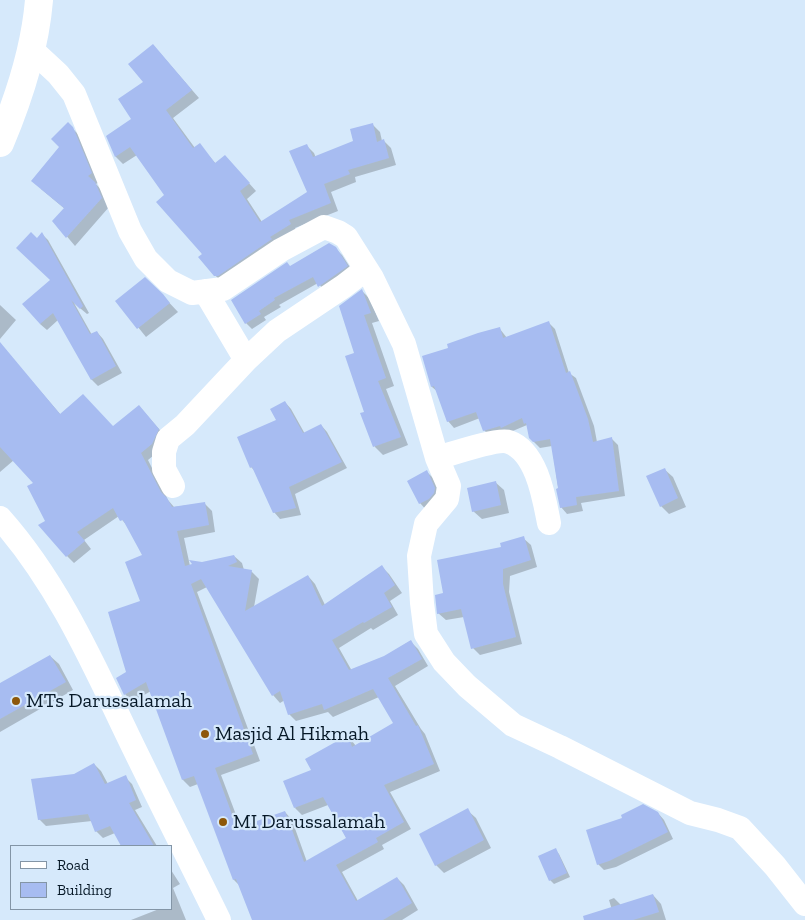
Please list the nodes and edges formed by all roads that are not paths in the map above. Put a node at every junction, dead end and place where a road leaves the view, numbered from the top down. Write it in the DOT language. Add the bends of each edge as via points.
graph roads {
  1 [pos="39,0"];
  2 [pos="31,50"];
  3 [pos="0,143"];
  4 [pos="366,269"];
  5 [pos="205,291"];
  6 [pos="246,360"];
  7 [pos="438,458"];
  8 [pos="173,486"];
  9 [pos="0,518"];
  10 [pos="549,523"];
  11 [pos="805,904"];
  12 [pos="219,920"];
  1 -- 2 [label="main road"];
  2 -- 3 [label="main road"];
  2 -- 5 [label="street" via="58,74 74,94 130,232 146,259 168,281 192,293"];
  4 -- 5 [label="street" via="346,237 324,227 223,289"];
  4 -- 6 [label="street" via="277,331"];
  4 -- 7 [label="street" via="404,344"];
  5 -- 6 [label="street"];
  6 -- 8 [label="street" via="168,439 164,470"];
  7 -- 10 [label="street" via="494,442 509,441 531,461 543,490"];
  7 -- 11 [label="street" via="449,486 447,499 426,524 419,556 426,634 444,662 513,725 690,813 740,828"];
  9 -- 12 [label="street" via="28,554 74,626"];
}
